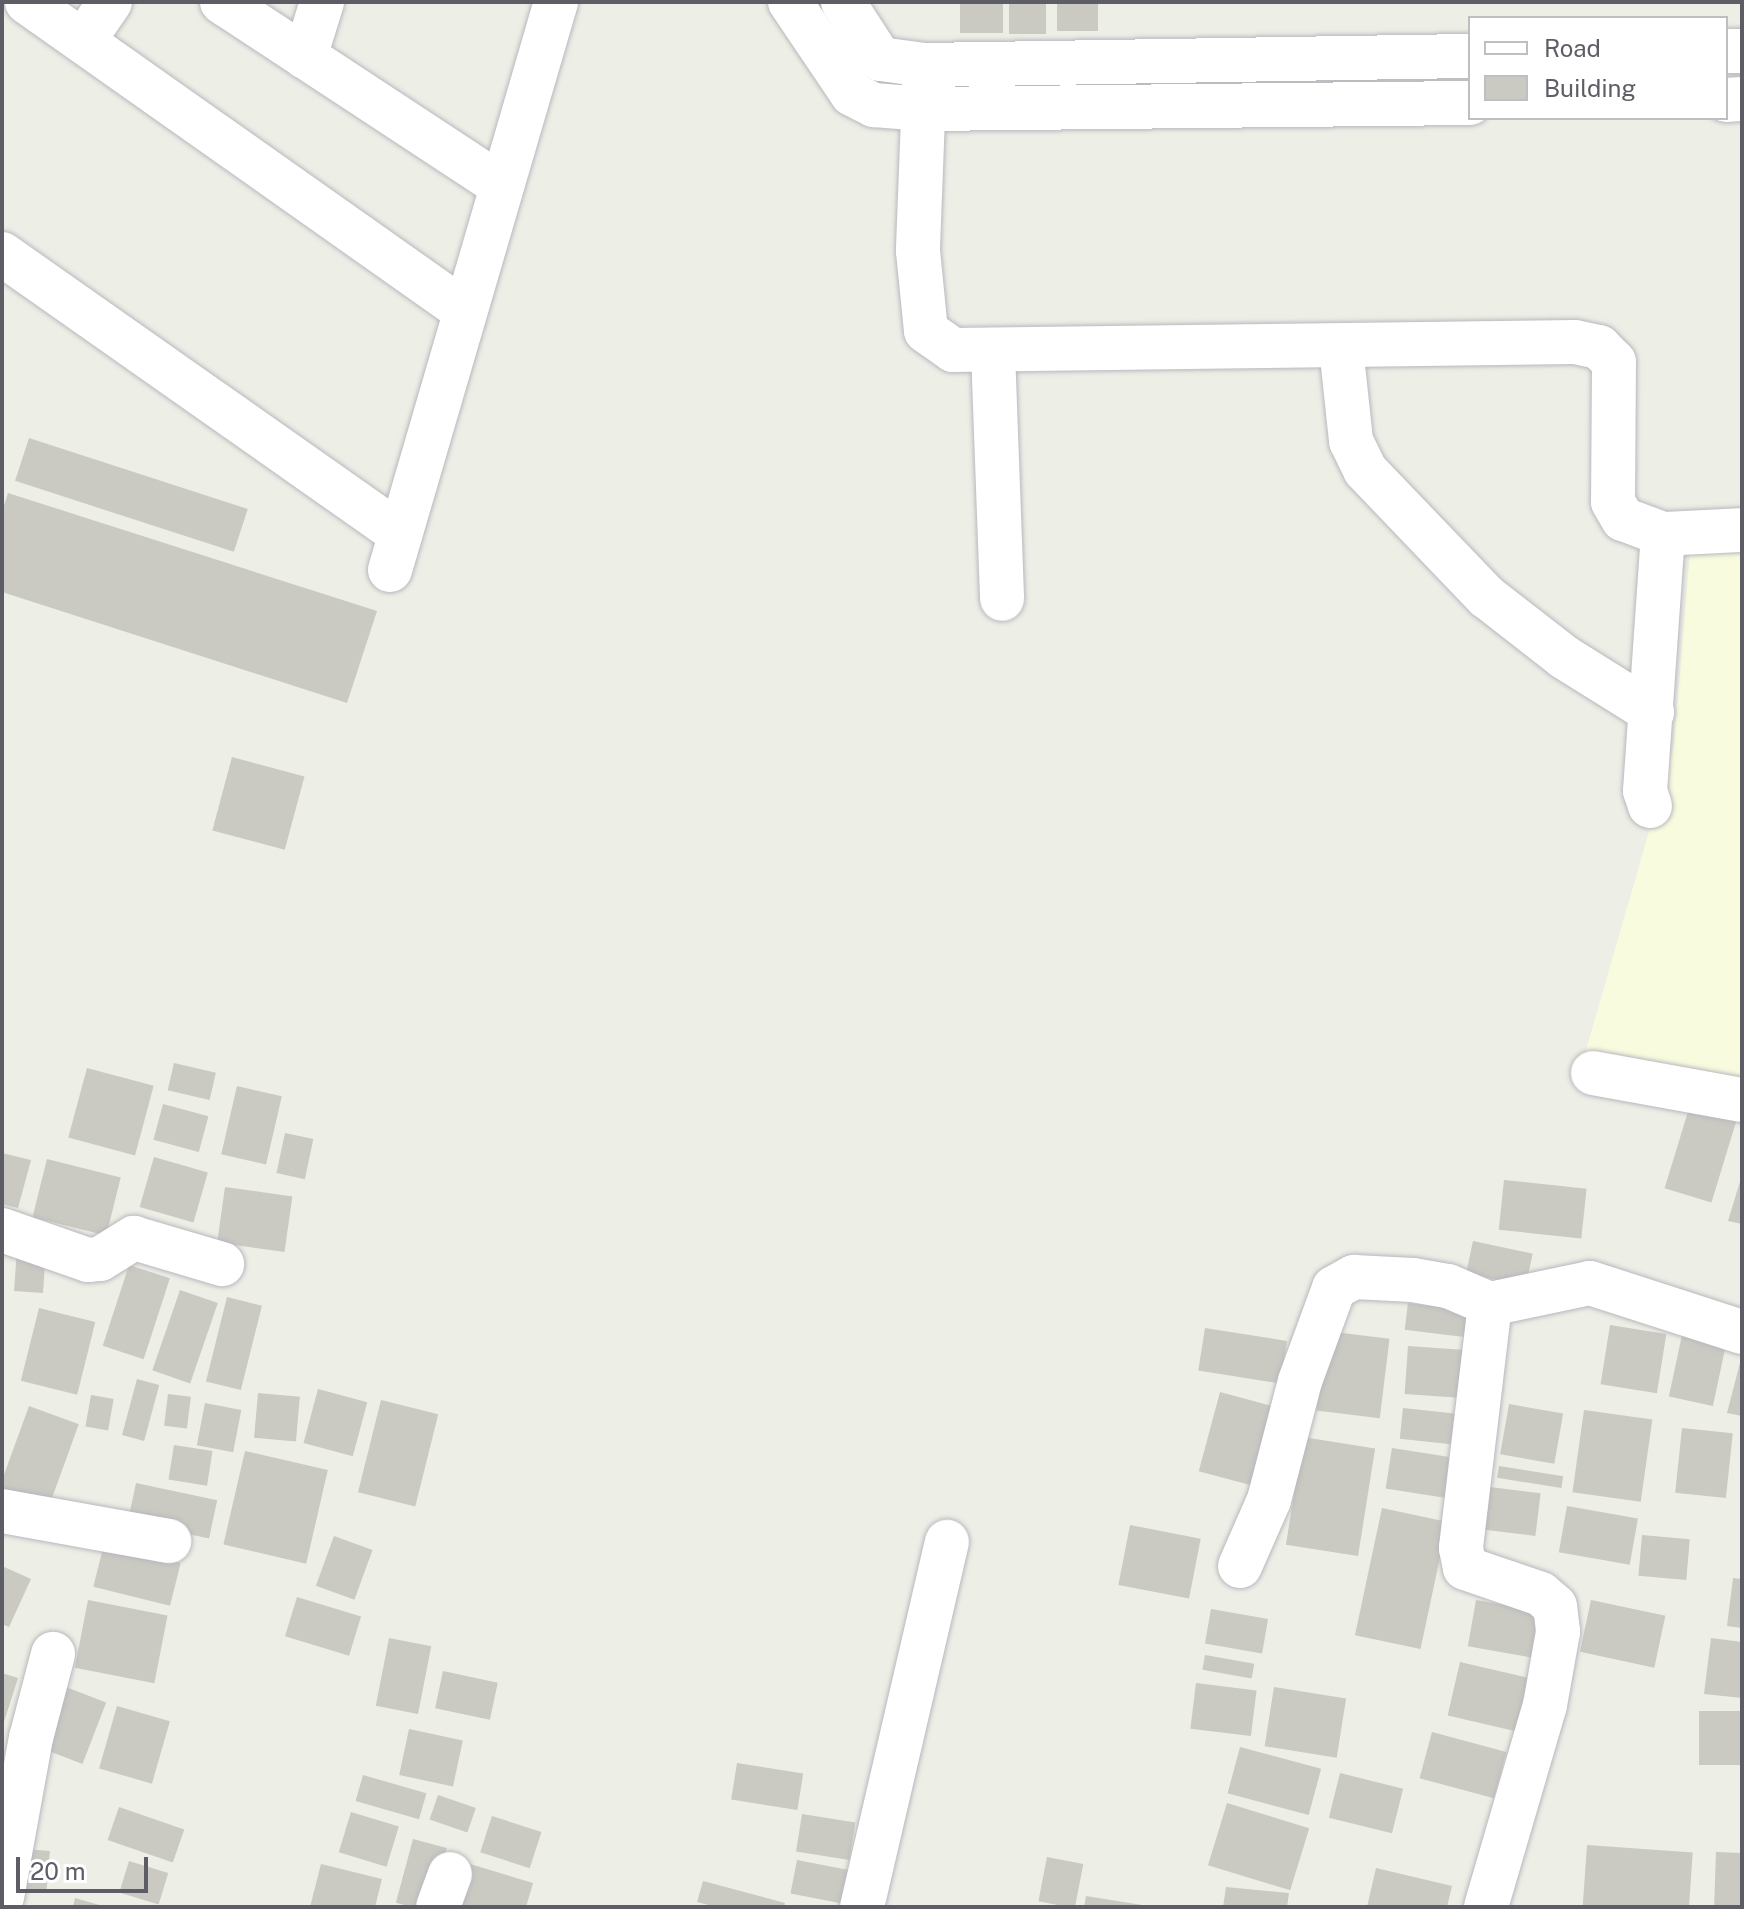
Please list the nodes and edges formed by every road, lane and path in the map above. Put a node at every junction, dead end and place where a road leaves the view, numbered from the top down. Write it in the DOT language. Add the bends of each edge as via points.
graph roads {
  1 [pos="27,2"];
  2 [pos="110,2"];
  3 [pos="222,2"];
  4 [pos="322,2"];
  5 [pos="556,2"];
  6 [pos="790,2"];
  7 [pos="843,2"];
  8 [pos="84,40"];
  9 [pos="1468,56"];
  10 [pos="305,57"];
  11 [pos="1341,58"];
  12 [pos="925,65"];
  13 [pos="1468,103"];
  14 [pos="1342,105"];
  15 [pos="925,109"];
  16 [pos="502,186"];
  17 [pos="2,254"];
  18 [pos="465,311"];
  19 [pos="1341,347"];
  20 [pos="993,351"];
  21 [pos="1742,530"];
  22 [pos="1663,534"];
  23 [pos="1002,599"];
  24 [pos="1652,712"];
  25 [pos="1650,806"];
  26 [pos="1593,1073"];
  27 [pos="1742,1100"];
  28 [pos="2,1230"];
  29 [pos="222,1264"];
  30 [pos="1490,1304"];
  31 [pos="1742,1332"];
  32 [pos="2,1511"];
  33 [pos="169,1541"];
  34 [pos="947,1542"];
  35 [pos="1240,1566"];
  36 [pos="53,1654"];
  37 [pos="2,1897"];
  38 [pos="862,1907"];
  39 [pos="1486,1907"];
  1 -- 8 [label="street"];
  2 -- 8 [label="street"];
  3 -- 10 [label="street"];
  4 -- 10 [label="street"];
  5 -- 16 [label="street"];
  6 -- 15 [label="street" via="852,94 874,105"];
  7 -- 12 [label="street" via="880,59"];
  8 -- 18 [label="street"];
  9 -- 11 [label="street"];
  10 -- 16 [label="street"];
  11 -- 12 [label="street"];
  11 -- 14 [label="street"];
  12 -- 15 [label="street"];
  13 -- 14 [label="street"];
  14 -- 15 [label="street"];
  15 -- 20 [label="street" via="918,251 926,331 953,350"];
  16 -- 18 [label="street"];
  17 -- 18 [label="street" via="396,552"];
  19 -- 20 [label="street"];
  19 -- 22 [label="street" via="1575,342 1599,347 1614,362 1613,502 1623,519"];
  19 -- 24 [label="street" via="1351,441 1365,470 1487,597 1564,657"];
  20 -- 23 [label="street"];
  21 -- 22 [label="street"];
  22 -- 24 [label="street"];
  24 -- 25 [label="street" via="1645,791"];
  26 -- 27 [label="street"];
  28 -- 29 [label="street" via="88,1260 100,1259 134,1238"];
  30 -- 31 [label="street" via="1590,1283"];
  30 -- 35 [label="street" via="1448,1286 1398,1278 1354,1277 1334,1288 1300,1381 1269,1500"];
  30 -- 39 [label="street" via="1461,1548 1465,1568 1541,1594 1555,1606 1558,1632 1545,1705"];
  32 -- 33 [label="street"];
  34 -- 38 [label="street"];
  36 -- 37 [label="street" via="31,1738"];
}
